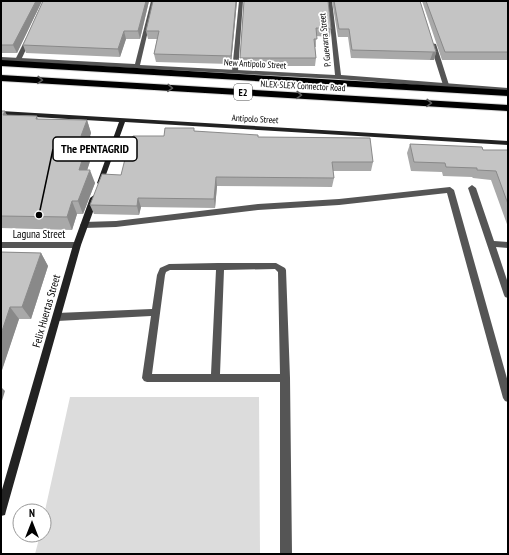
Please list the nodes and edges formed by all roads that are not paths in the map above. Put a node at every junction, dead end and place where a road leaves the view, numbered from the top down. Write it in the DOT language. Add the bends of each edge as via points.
graph roads {
  1 [pos="153,1"];
  2 [pos="241,1"];
  3 [pos="330,1"];
  4 [pos="31,34"];
  5 [pos="430,36"];
  6 [pos="1,59"];
  7 [pos="18,60"];
  8 [pos="1,63"];
  9 [pos="137,66"];
  10 [pos="235,71"];
  11 [pos="338,77"];
  12 [pos="1,78"];
  13 [pos="446,85"];
  14 [pos="508,92"];
  15 [pos="508,108"];
  16 [pos="1,113"];
  17 [pos="122,121"];
  18 [pos="508,143"];
  19 [pos="472,188"];
  20 [pos="84,225"];
  21 [pos="1,244"];
  22 [pos="492,244"];
  23 [pos="77,245"];
  24 [pos="508,245"];
  25 [pos="220,266"];
  26 [pos="508,296"];
  27 [pos="156,312"];
  28 [pos="56,317"];
  29 [pos="215,378"];
  30 [pos="286,378"];
  31 [pos="508,398"];
  32 [pos="1,511"];
  33 [pos="286,554"];
  1 -- 9 [label="street"];
  2 -- 10 [label="street"];
  3 -- 11 [label="street, P. Guevarra Street"];
  4 -- 7 [label="street"];
  5 -- 13 [label="street"];
  6 -- 7 [label="street, New Antipolo Street"];
  7 -- 9 [label="street, New Antipolo Street"];
  8 -- 14 [label="highway, NLEX-SLEX Connector Road / E2"];
  9 -- 10 [label="street, New Antipolo Street"];
  10 -- 11 [label="street, New Antipolo Street"];
  11 -- 13 [label="street, New Antipolo Street"];
  12 -- 15 [label="highway, NLEX-SLEX Connector Road / E2, one-way"];
  13 -- 14 [label="street, New Antipolo Street"];
  16 -- 17 [label="street, Antipolo Street"];
  17 -- 18 [label="street, Antipolo Street"];
  17 -- 20 [label="street, Felix Huertas Street"];
  19 -- 22 [label="street"];
  20 -- 23 [label="street, Felix Huertas Street"];
  20 -- 31 [label="street" via="116,224 258,206 339,202 450,190"];
  21 -- 23 [label="street, Laguna Street"];
  22 -- 24 [label="street"];
  22 -- 26 [label="street"];
  23 -- 28 [label="street, Felix Huertas Street"];
  25 -- 27 [label="street" via="169,267 163,270"];
  25 -- 29 [label="street"];
  25 -- 30 [label="street" via="276,266 282,270"];
  27 -- 28 [label="street"];
  27 -- 29 [label="street" via="147,378"];
  28 -- 32 [label="street, Felix Huertas Street"];
  29 -- 30 [label="street"];
  30 -- 33 [label="street"];
}
